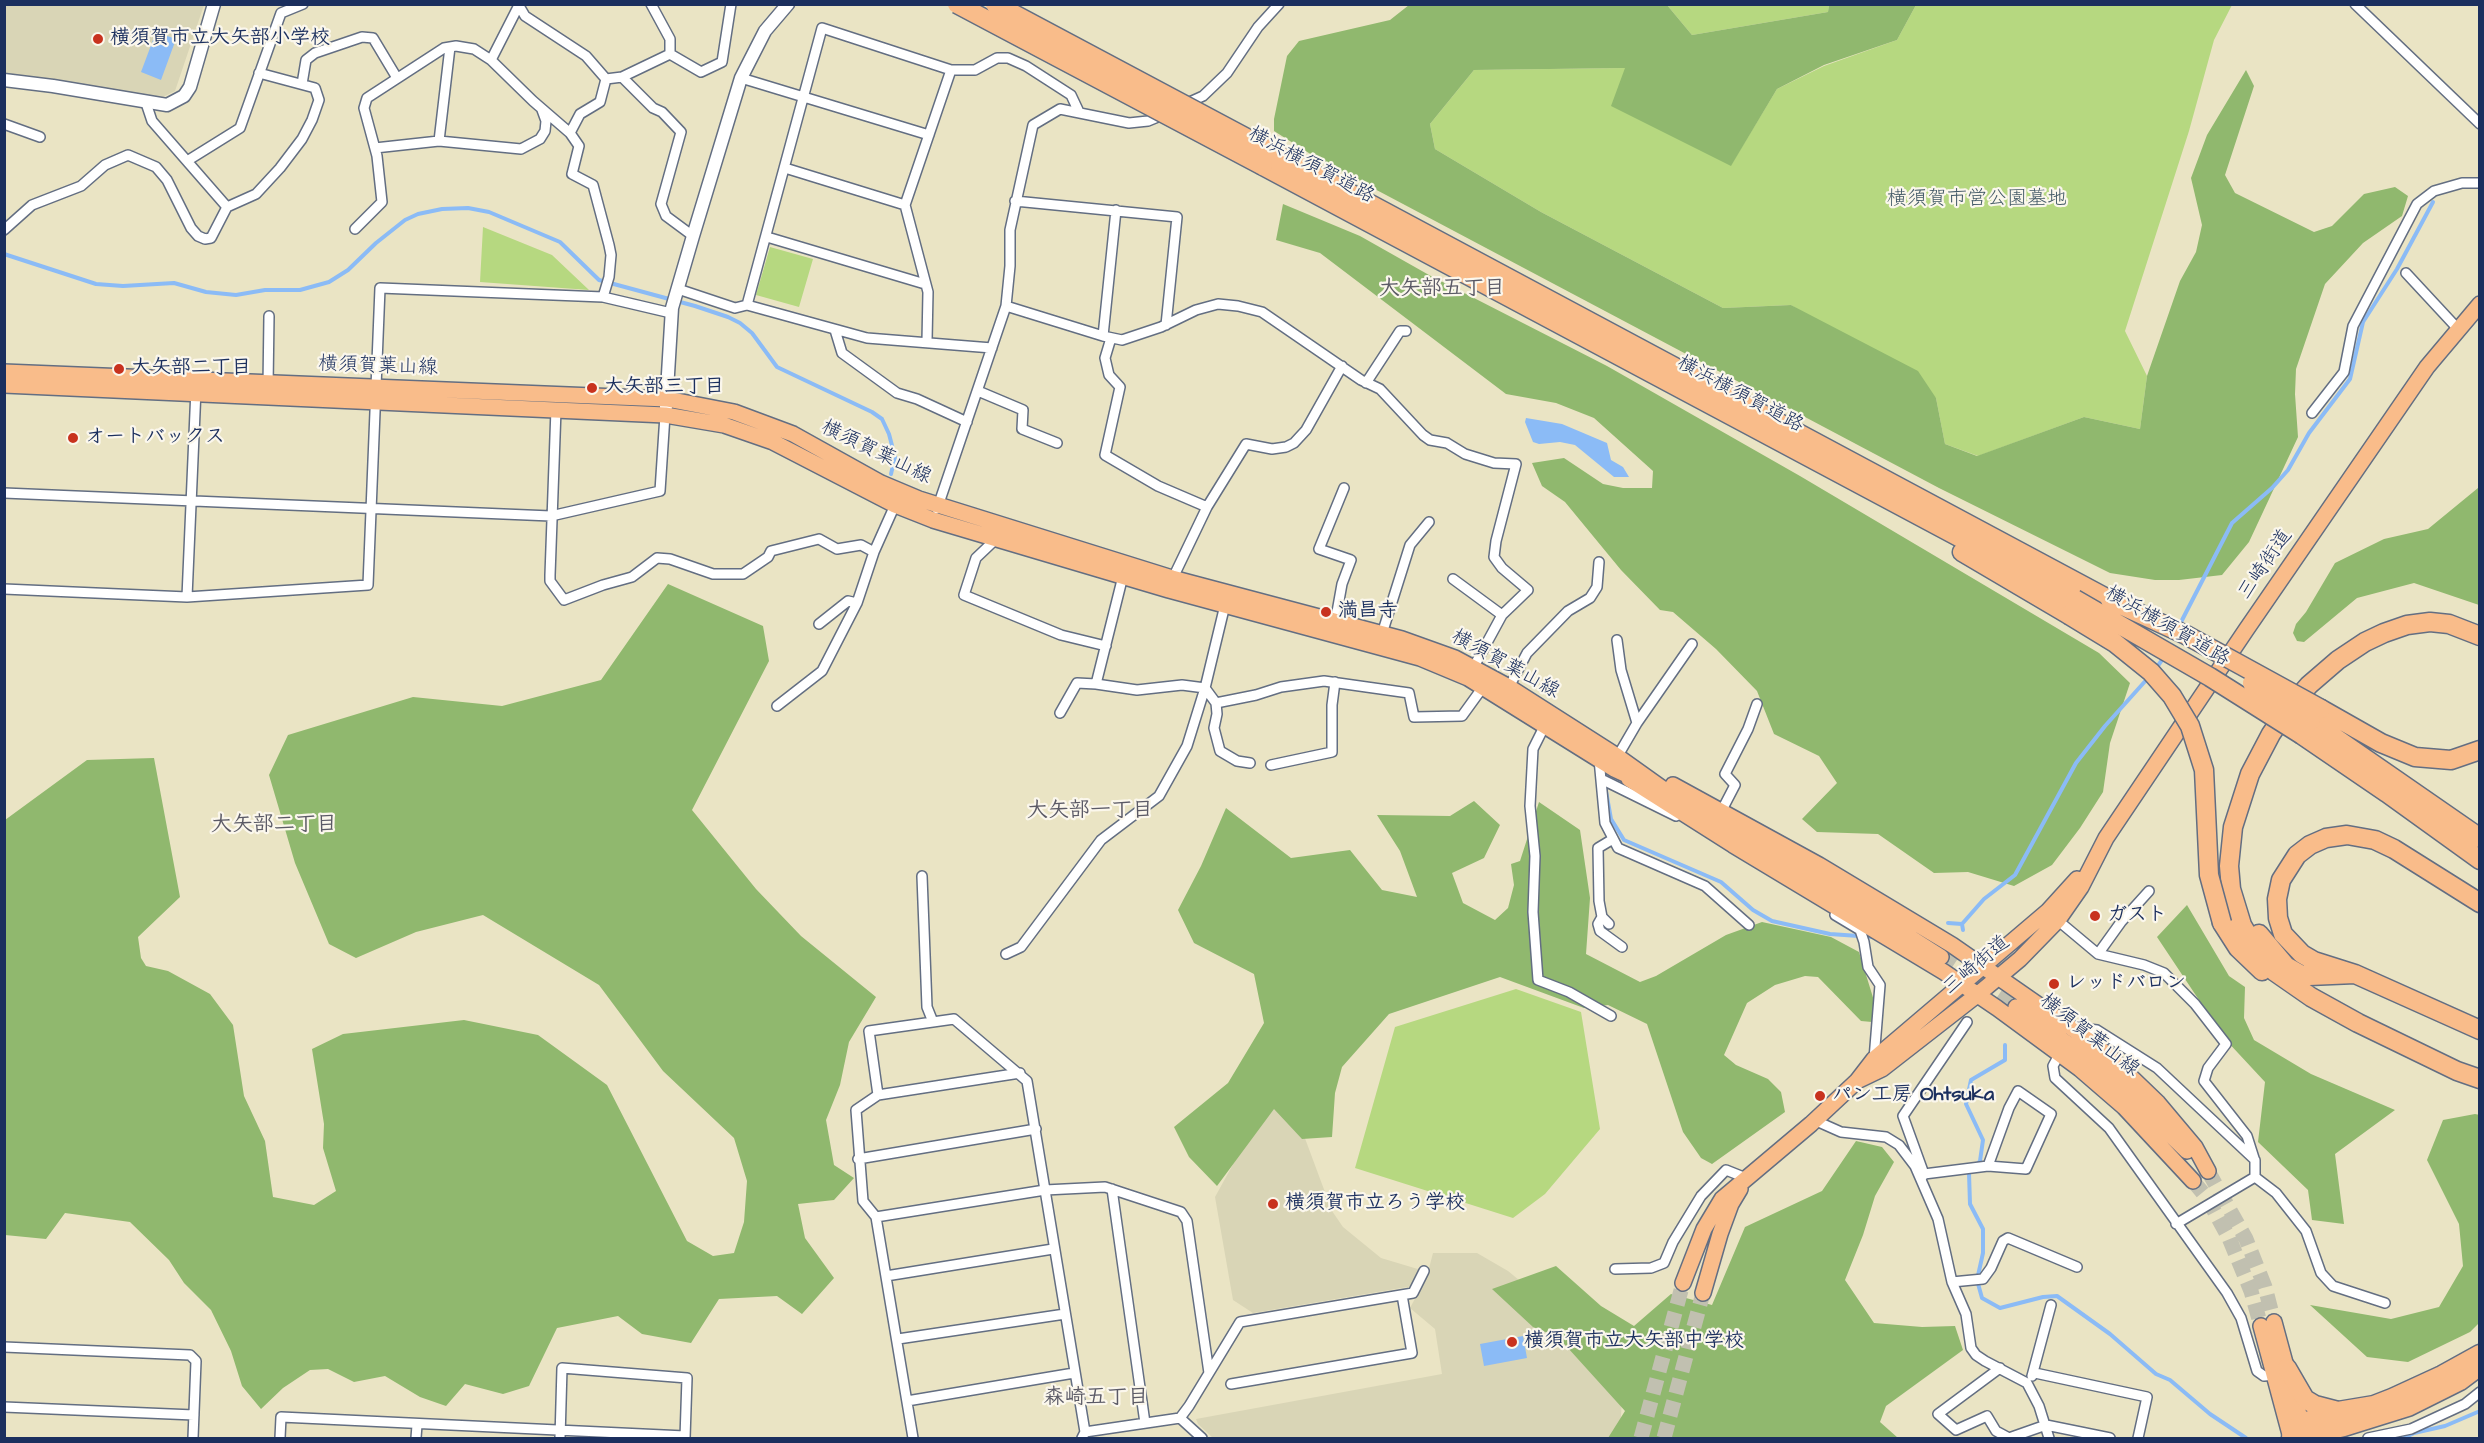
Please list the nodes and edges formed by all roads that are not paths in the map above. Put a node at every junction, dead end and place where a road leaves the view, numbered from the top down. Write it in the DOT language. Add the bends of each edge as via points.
graph roads {
  1 [pos="214,4"];
  2 [pos="303,4"];
  3 [pos="651,4"];
  4 [pos="731,4"];
  5 [pos="788,4"];
  6 [pos="957,4"];
  7 [pos="995,4"];
  8 [pos="1279,4"];
  9 [pos="2355,4"];
  10 [pos="518,6"];
  11 [pos="450,47"];
  12 [pos="670,54"];
  13 [pos="491,60"];
  14 [pos="951,70"];
  15 [pos="259,73"];
  16 [pos="622,77"];
  17 [pos="397,78"];
  18 [pos="741,78"];
  19 [pos="606,79"];
  20 [pos="4,80"];
  21 [pos="302,84"];
  22 [pos="804,98"];
  23 [pos="146,103"];
  24 [pos="541,107"];
  25 [pos="1078,112"];
  26 [pos="4,124"];
  27 [pos="2480,124"];
  28 [pos="570,133"];
  29 [pos="929,135"];
  30 [pos="40,137"];
  31 [pos="439,141"];
  32 [pos="375,148"];
  33 [pos="1267,158"];
  34 [pos="187,162"];
  35 [pos="785,168"];
  36 [pos="2480,183"];
  37 [pos="1015,201"];
  38 [pos="905,205"];
  39 [pos="226,207"];
  40 [pos="1116,210"];
  41 [pos="4,230"];
  42 [pos="355,230"];
  43 [pos="693,236"];
  44 [pos="767,237"];
  45 [pos="2406,273"];
  46 [pos="925,284"];
  47 [pos="677,291"];
  48 [pos="604,294"];
  49 [pos="2480,304"];
  50 [pos="747,305"];
  51 [pos="1006,306"];
  52 [pos="672,311"];
  53 [pos="269,316"];
  54 [pos="1166,325"];
  55 [pos="2458,329"];
  56 [pos="835,330"];
  57 [pos="1406,331"];
  58 [pos="1107,337"];
  59 [pos="927,341"];
  60 [pos="992,348"];
  61 [pos="1342,366"];
  62 [pos="4,372"];
  63 [pos="1366,383"];
  64 [pos="4,385"];
  65 [pos="196,387"];
  66 [pos="268,390"];
  67 [pos="978,391"];
  68 [pos="376,394"];
  69 [pos="667,399"];
  70 [pos="556,409"];
  71 [pos="2312,413"];
  72 [pos="665,415"];
  73 [pos="967,422"];
  74 [pos="1057,443"];
  75 [pos="1344,488"];
  76 [pos="4,493"];
  77 [pos="190,501"];
  78 [pos="895,506"];
  79 [pos="1207,507"];
  80 [pos="371,509"];
  81 [pos="936,513"];
  82 [pos="551,516"];
  83 [pos="1429,522"];
  84 [pos="996,539"];
  85 [pos="874,552"];
  86 [pos="1599,562"];
  87 [pos="1123,576"];
  88 [pos="1453,579"];
  89 [pos="1171,584"];
  90 [pos="4,589"];
  91 [pos="187,597"];
  92 [pos="857,603"];
  93 [pos="1225,605"];
  94 [pos="2072,607"];
  95 [pos="1502,615"];
  96 [pos="819,624"];
  97 [pos="1334,627"];
  98 [pos="2480,636"];
  99 [pos="1380,640"];
  100 [pos="1617,640"];
  101 [pos="1692,644"];
  102 [pos="1106,646"];
  103 [pos="2480,651"];
  104 [pos="1471,673"];
  105 [pos="1335,682"];
  106 [pos="1096,684"];
  107 [pos="1483,687"];
  108 [pos="1205,688"];
  109 [pos="1506,693"];
  110 [pos="1216,703"];
  111 [pos="1757,704"];
  112 [pos="777,706"];
  113 [pos="1060,713"];
  114 [pos="2311,722"];
  115 [pos="1637,723"];
  116 [pos="1545,725"];
  117 [pos="2480,750"];
  118 [pos="1599,759"];
  119 [pos="1250,763"];
  120 [pos="1615,763"];
  121 [pos="1271,765"];
  122 [pos="1601,779"];
  123 [pos="1722,810"];
  124 [pos="2480,838"];
  125 [pos="1613,839"];
  126 [pos="2480,860"];
  127 [pos="922,876"];
  128 [pos="2149,891"];
  129 [pos="2480,903"];
  130 [pos="2053,915"];
  131 [pos="1749,925"];
  132 [pos="1622,946"];
  133 [pos="1006,954"];
  134 [pos="2098,954"];
  135 [pos="1941,957"];
  136 [pos="1984,966"];
  137 [pos="2355,974"];
  138 [pos="1999,977"];
  139 [pos="1963,985"];
  140 [pos="1977,995"];
  141 [pos="2016,1007"];
  142 [pos="1611,1016"];
  143 [pos="2444,1016"];
  144 [pos="933,1022"];
  145 [pos="1967,1022"];
  146 [pos="2358,1023"];
  147 [pos="2480,1023"];
  148 [pos="2070,1027"];
  149 [pos="2480,1030"];
  150 [pos="2060,1053"];
  151 [pos="1874,1059"];
  152 [pos="1020,1073"];
  153 [pos="2480,1079"];
  154 [pos="1857,1081"];
  155 [pos="878,1095"];
  156 [pos="1814,1120"];
  157 [pos="2161,1126"];
  158 [pos="1036,1129"];
  159 [pos="858,1159"];
  160 [pos="2255,1160"];
  161 [pos="1989,1166"];
  162 [pos="1923,1176"];
  163 [pos="2256,1176"];
  164 [pos="1746,1178"];
  165 [pos="1112,1189"];
  166 [pos="1045,1190"];
  167 [pos="876,1217"];
  168 [pos="2176,1224"];
  169 [pos="1053,1249"];
  170 [pos="2077,1267"];
  171 [pos="1615,1269"];
  172 [pos="1424,1270"];
  173 [pos="886,1276"];
  174 [pos="1952,1282"];
  175 [pos="1683,1283"];
  176 [pos="1703,1293"];
  177 [pos="1401,1295"];
  178 [pos="2385,1303"];
  179 [pos="2051,1305"];
  180 [pos="1065,1314"];
  181 [pos="2268,1324"];
  182 [pos="898,1339"];
  183 [pos="4,1347"];
  184 [pos="2480,1354"];
  185 [pos="2480,1366"];
  186 [pos="2000,1368"];
  187 [pos="2281,1371"];
  188 [pos="1074,1373"];
  189 [pos="1209,1373"];
  190 [pos="2035,1373"];
  191 [pos="2028,1383"];
  192 [pos="1231,1384"];
  193 [pos="2480,1392"];
  194 [pos="907,1401"];
  195 [pos="4,1407"];
  196 [pos="2349,1410"];
  197 [pos="194,1415"];
  198 [pos="1180,1418"];
  199 [pos="1145,1423"];
  200 [pos="417,1425"];
  201 [pos="2046,1425"];
  202 [pos="560,1435"];
  203 [pos="1084,1435"];
  204 [pos="2299,1435"];
  205 [pos="685,1437"];
  206 [pos="2383,1437"];
  207 [pos="193,1438"];
  208 [pos="280,1438"];
  209 [pos="416,1438"];
  210 [pos="913,1438"];
  211 [pos="1202,1438"];
  212 [pos="2049,1438"];
  213 [pos="2110,1438"];
  214 [pos="2138,1438"];
  215 [pos="2368,1438"];
  1 -- 23 [label="street" via="184,96 167,105"];
  2 -- 15 [label="street" via="280,13"];
  3 -- 12 [label="street" via="670,39"];
  4 -- 12 [label="street" via="722,62 701,72"];
  5 -- 18 [label="street" via="765,31"];
  6 -- 33 [label="highway, 横浜横須賀道路, bridge"];
  7 -- 33 [label="highway, 横浜横須賀道路, bridge"];
  8 -- 25 [label="street" via="1227,73 1203,96 1148,121 1129,123"];
  9 -- 27 [label="street"];
  10 -- 13 [label="street"];
  10 -- 19 [label="street" via="525,16 586,56"];
  11 -- 13 [label="street" via="474,50"];
  11 -- 17 [label="street"];
  11 -- 31 [label="street"];
  12 -- 16 [label="street"];
  13 -- 24 [label="street"];
  14 -- 22 [label="street" via="822,28"];
  14 -- 25 [label="street" via="975,70 997,58 1008,58 1071,95"];
  14 -- 29 [label="street"];
  15 -- 21 [label="street"];
  15 -- 34 [label="street" via="240,128"];
  16 -- 19 [label="street"];
  16 -- 43 [label="street" via="681,132 660,204 666,216"];
  17 -- 21 [label="street" via="373,38 362,38 315,53 306,60"];
  17 -- 32 [label="street" via="367,98 364,108"];
  18 -- 22 [label="street"];
  18 -- 43 [label="street"];
  19 -- 28 [label="street" via="600,102 580,114"];
  20 -- 23 [label="street"];
  21 -- 39 [label="street" via="315,88 319,100 302,139 256,194"];
  22 -- 29 [label="street"];
  22 -- 35 [label="street"];
  23 -- 34 [label="street" via="152,121"];
  24 -- 28 [label="street"];
  24 -- 31 [label="street" via="545,131 540,139 521,149"];
  25 -- 37 [label="street" via="1060,109 1033,125"];
  26 -- 30 [label="street"];
  28 -- 48 [label="street" via="579,146 572,174 593,185 609,245 609,277"];
  29 -- 38 [label="street"];
  31 -- 32 [label="street"];
  32 -- 42 [label="street" via="382,202"];
  33 -- 94 [label="highway, 横浜横須賀道路"];
  33 -- 114 [label="highway, 横浜横須賀道路, bridge" via="2110,600 2186,635"];
  34 -- 39 [label="street"];
  35 -- 38 [label="street"];
  35 -- 44 [label="street"];
  36 -- 71 [label="street" via="2462,183 2434,191 2417,204 2353,326 2344,372"];
  37 -- 40 [label="street"];
  37 -- 51 [label="street"];
  38 -- 46 [label="street"];
  39 -- 41 [label="street" via="211,238 198,236 156,167 128,155 105,165 81,186 32,205"];
  40 -- 54 [label="street" via="1177,217"];
  40 -- 58 [label="street"];
  43 -- 47 [label="street"];
  44 -- 46 [label="street"];
  44 -- 50 [label="street"];
  45 -- 55 [label="street"];
  46 -- 59 [label="street"];
  47 -- 50 [label="street" via="735,308"];
  47 -- 52 [label="street"];
  48 -- 52 [label="street"];
  48 -- 68 [label="street" via="380,288"];
  49 -- 55 [label="main road, 三崎街道"];
  50 -- 56 [label="street"];
  51 -- 58 [label="street"];
  51 -- 60 [label="street"];
  52 -- 69 [label="street"];
  53 -- 66 [label="street"];
  54 -- 58 [label="street" via="1122,340"];
  54 -- 61 [label="street" via="1218,304 1238,306 1262,312"];
  55 -- 130 [label="main road, 三崎街道" via="2427,367"];
  56 -- 59 [label="street" via="867,338"];
  56 -- 73 [label="street" via="842,353 897,393"];
  57 -- 63 [label="street" via="1400,331"];
  58 -- 79 [label="street" via="1105,358 1109,375 1120,387 1105,455 1158,486"];
  59 -- 60 [label="street"];
  60 -- 67 [label="street"];
  61 -- 63 [label="street"];
  61 -- 79 [label="street" via="1306,430 1286,447 1272,449 1246,444"];
  62 -- 65 [label="main road, 横須賀葉山線"];
  63 -- 95 [label="street" via="1380,389 1430,440 1494,463 1516,464 1494,556 1528,590"];
  64 -- 65 [label="main road, 横須賀葉山線"];
  65 -- 66 [label="main road, 横須賀葉山線"];
  65 -- 77 [label="street"];
  66 -- 68 [label="main road, 横須賀葉山線"];
  67 -- 73 [label="street"];
  67 -- 74 [label="street" via="1023,410 1022,429"];
  68 -- 69 [label="main road, 横須賀葉山線"];
  68 -- 70 [label="main road, 横須賀葉山線"];
  68 -- 80 [label="street"];
  69 -- 72 [label="street"];
  69 -- 81 [label="main road, 横須賀葉山線" via="734,412 793,434"];
  70 -- 72 [label="main road, 横須賀葉山線"];
  70 -- 82 [label="street"];
  72 -- 78 [label="main road, 横須賀葉山線" via="724,425 773,442"];
  72 -- 82 [label="street" via="660,491"];
  73 -- 81 [label="street"];
  75 -- 97 [label="street" via="1319,549 1351,560"];
  76 -- 77 [label="street"];
  77 -- 80 [label="street"];
  77 -- 91 [label="street"];
  78 -- 81 [label="main road, 横須賀葉山線"];
  78 -- 85 [label="street"];
  79 -- 89 [label="street"];
  80 -- 82 [label="street"];
  80 -- 91 [label="street" via="368,585"];
  81 -- 84 [label="main road, 横須賀葉山線"];
  81 -- 89 [label="main road, 横須賀葉山線"];
  82 -- 85 [label="street" via="550,581 564,600 633,578 657,558 713,574 743,574 771,551 819,539 837,549 861,545"];
  83 -- 99 [label="street" via="1410,544"];
  84 -- 87 [label="main road, 横須賀葉山線"];
  84 -- 102 [label="street" via="976,558 964,595 1061,635"];
  85 -- 92 [label="street"];
  86 -- 109 [label="street" via="1597,587 1590,598 1568,610 1527,653"];
  87 -- 89 [label="main road, 横須賀葉山線"];
  87 -- 102 [label="street"];
  88 -- 95 [label="street"];
  89 -- 93 [label="main road, 横須賀葉山線"];
  89 -- 97 [label="main road, 横須賀葉山線"];
  90 -- 91 [label="street"];
  92 -- 96 [label="street" via="848,600"];
  92 -- 112 [label="street" via="822,671"];
  93 -- 97 [label="main road, 横須賀葉山線"];
  93 -- 108 [label="street"];
  94 -- 114 [label="highway, 横浜横須賀道路, bridge" via="2210,677"];
  94 -- 146 [label="highway, bridge" via="2151,672 2190,726 2204,770 2209,875 2222,923 2238,948 2282,985"];
  95 -- 104 [label="street"];
  97 -- 99 [label="main road, 横須賀葉山線"];
  98 -- 146 [label="highway" via="2449,624 2418,623 2384,633 2346,655 2309,685 2288,709 2259,754 2242,796 2233,827 2230,876 2236,909 2248,937 2275,972"];
  99 -- 104 [label="main road, 横須賀葉山線" via="1420,658"];
  100 -- 115 [label="street" via="1621,670"];
  101 -- 115 [label="street"];
  102 -- 106 [label="street"];
  103 -- 137 [label="highway" via="2456,638 2424,635 2390,642 2366,654 2331,680 2297,715 2274,749 2254,793 2243,831 2240,868 2245,900 2259,933 2286,966 2300,974"];
  104 -- 107 [label="main road, 横須賀葉山線"];
  104 -- 109 [label="main road, 横須賀葉山線"];
  105 -- 107 [label="street" via="1409,693 1414,717 1462,716"];
  105 -- 110 [label="street" via="1308,682"];
  105 -- 121 [label="street" via="1332,752"];
  106 -- 108 [label="street" via="1137,690 1182,685"];
  106 -- 113 [label="street" via="1077,683"];
  107 -- 109 [label="main road, 横須賀葉山線"];
  108 -- 110 [label="street"];
  108 -- 133 [label="street" via="1187,746 1159,796 1101,840 1021,947"];
  109 -- 116 [label="main road, 横須賀葉山線"];
  109 -- 120 [label="main road, 横須賀葉山線"];
  110 -- 119 [label="street" via="1214,728 1220,751"];
  111 -- 123 [label="street" via="1749,729 1725,774 1735,785"];
  114 -- 117 [label="highway" via="2415,757 2451,760"];
  114 -- 124 [label="highway, 横浜横須賀道路"];
  114 -- 126 [label="highway, 横浜横須賀道路" via="2388,793"];
  115 -- 120 [label="street"];
  116 -- 118 [label="main road, 横須賀葉山線"];
  116 -- 142 [label="street" via="1533,749 1530,806 1538,980"];
  118 -- 120 [label="main road, 横須賀葉山線"];
  118 -- 122 [label="street"];
  120 -- 123 [label="main road"];
  120 -- 135 [label="main road, 横須賀葉山線" via="1839,892"];
  120 -- 139 [label="main road" via="1733,845"];
  122 -- 125 [label="street" via="1605,823"];
  122 -- 151 [label="street" via="1680,818 1860,930 1868,967 1880,985"];
  123 -- 136 [label="main road"];
  125 -- 131 [label="street" via="1618,848 1705,886"];
  125 -- 132 [label="street" via="1598,848 1599,901 1605,920 1598,924 1600,931"];
  127 -- 144 [label="street" via="927,1007"];
  128 -- 134 [label="street"];
  129 -- 137 [label="highway" via="2406,855 2375,840 2347,835 2310,845 2297,855 2281,880 2277,899 2280,926 2302,954"];
  130 -- 134 [label="street"];
  130 -- 136 [label="main road, 三崎街道"];
  130 -- 138 [label="main road, 三崎街道" via="2020,959"];
  134 -- 160 [label="street" via="2164,973 2220,1036 2226,1044 2208,1068 2204,1081 2247,1136"];
  136 -- 138 [label="main road"];
  136 -- 139 [label="main road, 三崎街道"];
  137 -- 143 [label="highway"];
  138 -- 140 [label="main road, 三崎街道"];
  138 -- 148 [label="main road"];
  139 -- 140 [label="main road"];
  139 -- 151 [label="main road, 三崎街道"];
  140 -- 150 [label="main road"];
  140 -- 154 [label="main road, 三崎街道" via="1882,1069"];
  141 -- 157 [label="main road, 横須賀葉山線" via="2099,1066"];
  143 -- 147 [label="highway"];
  143 -- 149 [label="highway"];
  144 -- 152 [label="street" via="954,1019"];
  144 -- 155 [label="street" via="869,1031"];
  145 -- 162 [label="street" via="1903,1116"];
  146 -- 153 [label="highway"];
  148 -- 157 [label="main road, 横須賀葉山線" via="2107,1054 2158,1103 2195,1147 2208,1171"];
  148 -- 160 [label="street" via="2097,1030 2157,1068"];
  150 -- 157 [label="main road, 横須賀葉山線" via="2124,1107 2193,1181"];
  150 -- 168 [label="street" via="2053,1066 2055,1078 2109,1128"];
  151 -- 154 [label="main road, 三崎街道"];
  152 -- 155 [label="street"];
  152 -- 158 [label="street" via="1027,1081"];
  154 -- 156 [label="main road, 三崎街道"];
  155 -- 159 [label="street" via="856,1110"];
  156 -- 162 [label="street" via="1841,1132 1870,1134 1892,1141"];
  156 -- 164 [label="main road, 三崎街道"];
  158 -- 159 [label="street"];
  158 -- 166 [label="street"];
  159 -- 167 [label="street" via="863,1201"];
  160 -- 163 [label="street"];
  161 -- 161 [label="street" via="2026,1169 2051,1114 2018,1091"];
  161 -- 162 [label="street"];
  162 -- 174 [label="street" via="1938,1219"];
  163 -- 168 [label="street"];
  163 -- 178 [label="street" via="2276,1193 2306,1231 2321,1273 2333,1286"];
  164 -- 171 [label="street" via="1726,1170 1701,1196 1665,1263 1651,1268"];
  164 -- 175 [label="main road, 三崎街道" via="1722,1199 1704,1229"];
  164 -- 176 [label="main road, 三崎街道" via="1731,1204"];
  165 -- 166 [label="street" via="1105,1186"];
  165 -- 189 [label="street" via="1181,1212 1186,1221"];
  165 -- 199 [label="street"];
  166 -- 167 [label="street"];
  166 -- 169 [label="street"];
  167 -- 173 [label="street"];
  168 -- 187 [label="street" via="2241,1318 2257,1371 2265,1376"];
  169 -- 173 [label="street"];
  169 -- 180 [label="street"];
  170 -- 174 [label="street" via="2008,1238 1983,1279"];
  172 -- 177 [label="street" via="1413,1293"];
  173 -- 182 [label="street"];
  174 -- 186 [label="street" via="1966,1314 1971,1348"];
  177 -- 189 [label="street" via="1240,1322"];
  177 -- 192 [label="street" via="1412,1353"];
  179 -- 190 [label="street"];
  180 -- 182 [label="street"];
  180 -- 188 [label="street"];
  181 -- 187 [label="main road"];
  182 -- 194 [label="street"];
  183 -- 197 [label="street" via="190,1355 196,1361"];
  184 -- 196 [label="highway" via="2412,1390"];
  185 -- 204 [label="highway" via="2460,1381 2408,1407"];
  186 -- 191 [label="street"];
  186 -- 201 [label="street" via="1938,1414 1956,1430 1987,1416 1996,1431 2008,1438"];
  187 -- 196 [label="highway" via="2305,1399 2327,1410"];
  187 -- 204 [label="main road"];
  188 -- 194 [label="street"];
  188 -- 203 [label="street"];
  189 -- 198 [label="street"];
  190 -- 191 [label="street"];
  190 -- 214 [label="street" via="2147,1397"];
  191 -- 201 [label="street"];
  193 -- 206 [label="street" via="2441,1416"];
  194 -- 210 [label="street"];
  195 -- 197 [label="street"];
  196 -- 204 [label="highway"];
  197 -- 207 [label="street"];
  198 -- 199 [label="street"];
  198 -- 211 [label="street"];
  199 -- 203 [label="street"];
  200 -- 202 [label="street"];
  200 -- 208 [label="street" via="281,1417"];
  200 -- 209 [label="street"];
  201 -- 212 [label="street"];
  201 -- 213 [label="street"];
  202 -- 205 [label="street"];
  202 -- 205 [label="street" via="562,1368 687,1377"];
  206 -- 215 [label="street"];
}
